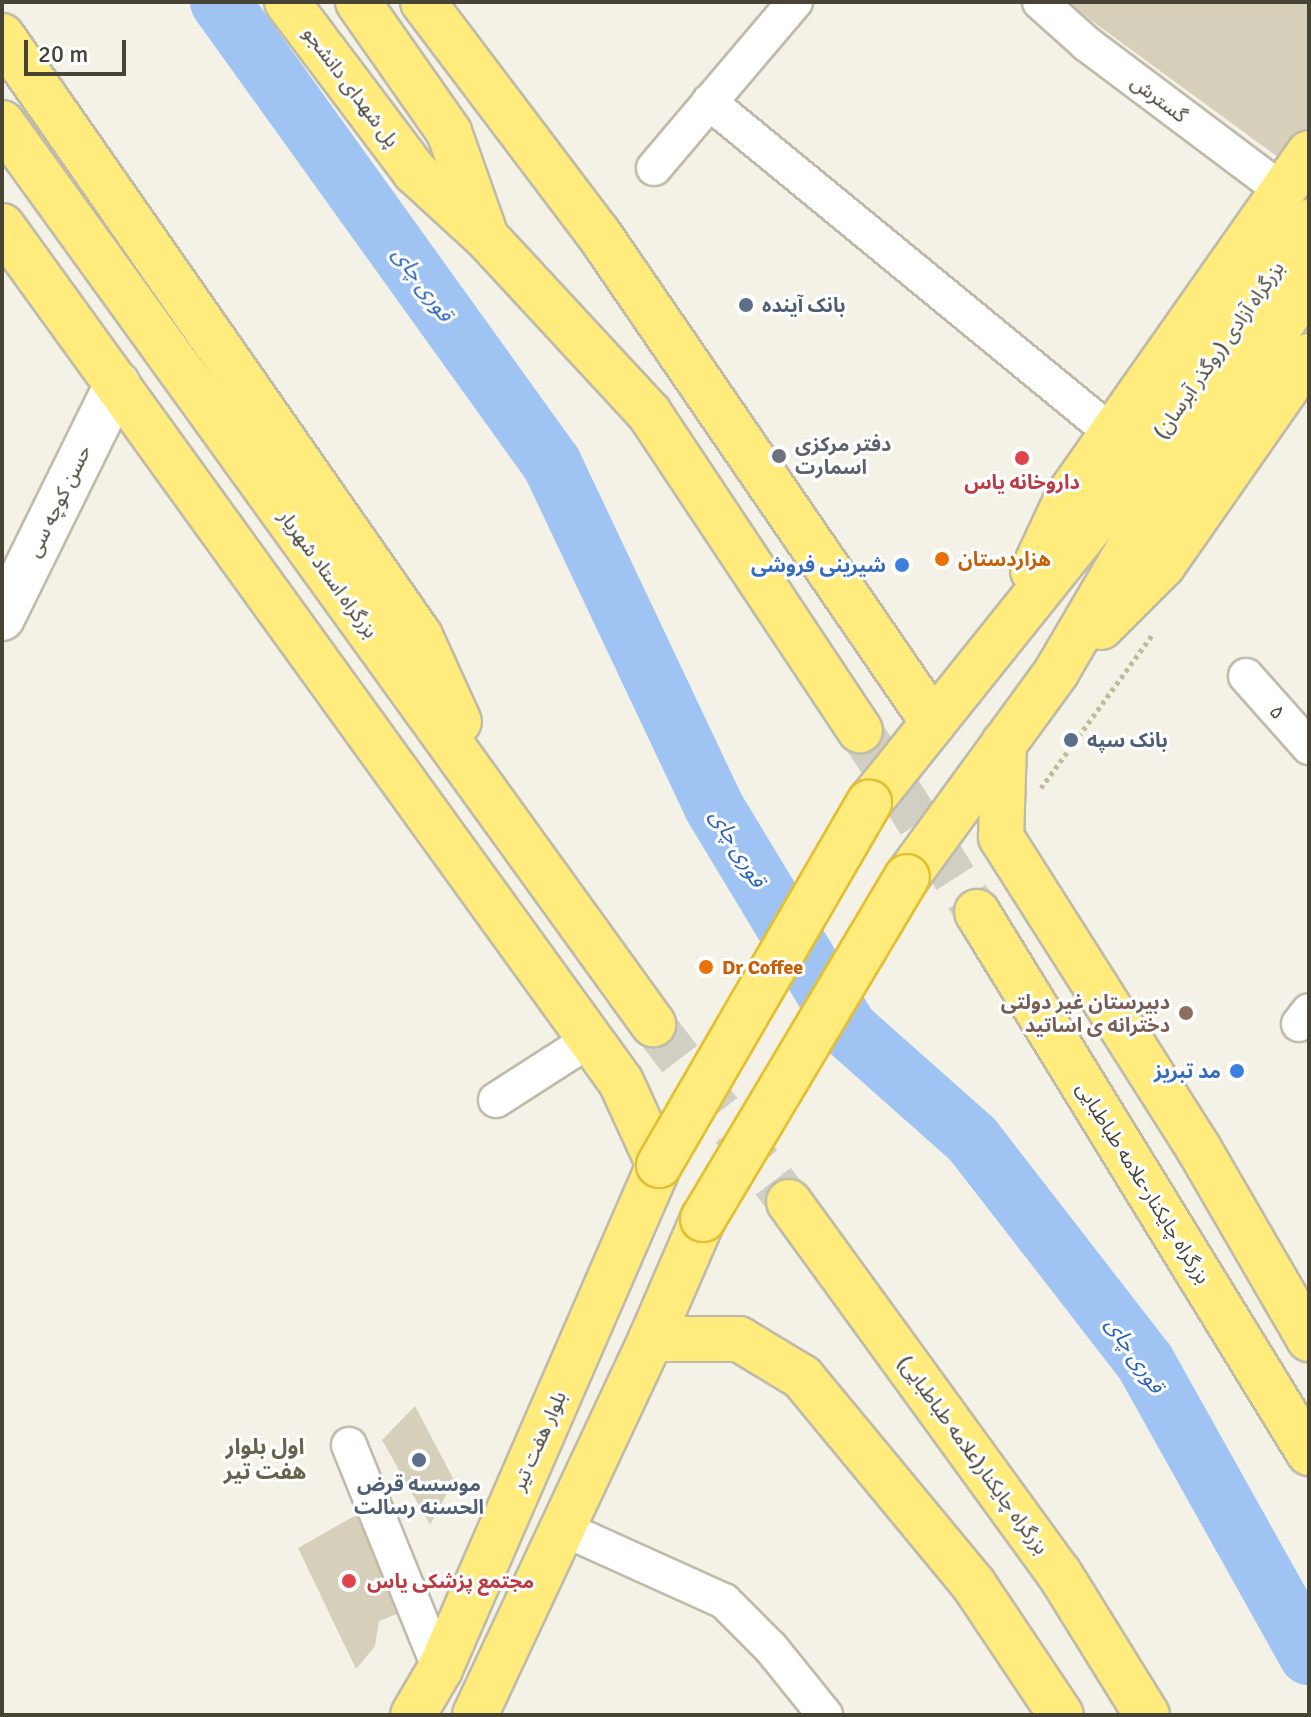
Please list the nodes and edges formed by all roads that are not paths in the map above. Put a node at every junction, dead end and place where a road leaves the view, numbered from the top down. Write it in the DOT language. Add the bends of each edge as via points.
graph roads {
  1 [pos="287,2"];
  2 [pos="358,2"];
  3 [pos="423,2"];
  4 [pos="795,2"];
  5 [pos="1040,2"];
  6 [pos="2,36"];
  7 [pos="709,102"];
  8 [pos="2,123"];
  9 [pos="1309,153"];
  10 [pos="654,168"];
  11 [pos="1296,207"];
  12 [pos="2,226"];
  13 [pos="486,237"];
  14 [pos="1309,285"];
  15 [pos="1309,356"];
  16 [pos="117,384"];
  17 [pos="1112,433"];
  18 [pos="1144,488"];
  19 [pos="2,618"];
  20 [pos="1006,630"];
  21 [pos="1057,671"];
  22 [pos="1246,676"];
  23 [pos="933,722"];
  24 [pos="860,730"];
  25 [pos="1004,743"];
  26 [pos="1309,747"];
  27 [pos="502,815"];
  28 [pos="977,912"];
  29 [pos="653,1024"];
  30 [pos="591,1039"];
  31 [pos="496,1100"];
  32 [pos="659,1165"];
  33 [pos="789,1202"];
  34 [pos="651,1339"];
  35 [pos="1309,1339"];
  36 [pos="349,1445"];
  37 [pos="1309,1453"];
  38 [pos="562,1528"];
  39 [pos="440,1669"];
  40 [pos="413,1715"];
  41 [pos="475,1715"];
  42 [pos="825,1715"];
  43 [pos="1061,1715"];
  44 [pos="1147,1715"];
  1 -- 13 [label="highway, پل شهدای دانشجو" via="415,172"];
  2 -- 13 [label="highway" via="449,132"];
  3 -- 23 [label="highway" via="598,233"];
  4 -- 7 [label="street"];
  5 -- 11 [label="street, گسترش"];
  6 -- 27 [label="highway" via="420,636"];
  7 -- 10 [label="street"];
  7 -- 17 [label="street"];
  8 -- 27 [label="highway, بزرگراه استاد شهریار"];
  9 -- 11 [label="highway"];
  11 -- 17 [label="highway"];
  11 -- 18 [label="highway, بزرگراه آزادی (روگذر آبرسان)"];
  12 -- 16 [label="highway"];
  13 -- 24 [label="highway, پل شهدای دانشجو" via="649,413"];
  14 -- 18 [label="highway, بزرگراه آزادی (روگذر آبرسان)"];
  15 -- 21 [label="highway" via="1163,565"];
  16 -- 19 [label="street, حسن کوچه سی"];
  16 -- 30 [label="highway"];
  17 -- 20 [label="highway" via="1068,496"];
  18 -- 20 [label="highway"];
  18 -- 21 [label="highway"];
  20 -- 23 [label="highway, بلوار هفت تیر"];
  21 -- 25 [label="highway"];
  22 -- 26 [label="street, ۵"];
  23 -- 32 [label="highway, بلوار هفت تیر, bridge" via="869,803"];
  25 -- 34 [label="highway, bridge" via="907,877 703,1219"];
  25 -- 35 [label="highway" via="1001,837 1199,1149"];
  27 -- 29 [label="highway, بزرگراه استاد شهریار"];
  28 -- 37 [label="highway, بزرگراه چایکنار-علامه طباطبایی"];
  30 -- 31 [label="street"];
  30 -- 32 [label="highway" via="621,1082"];
  32 -- 39 [label="highway, بلوار هفت تیر"];
  33 -- 44 [label="highway, بزرگراه چایکنار(علامه طباطبایی)" via="1059,1573"];
  34 -- 38 [label="highway"];
  34 -- 43 [label="highway" via="739,1339 802,1377 974,1585"];
  36 -- 39 [label="street"];
  38 -- 41 [label="highway"];
  38 -- 42 [label="street" via="724,1601 771,1648"];
  39 -- 40 [label="highway, بلوار هفت تیر"];
}
